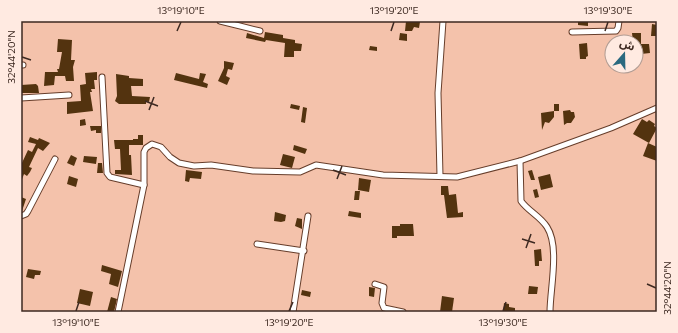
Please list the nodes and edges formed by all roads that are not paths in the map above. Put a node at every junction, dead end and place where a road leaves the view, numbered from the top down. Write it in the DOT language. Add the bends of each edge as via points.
graph roads {
  1 [pos="220,21"];
  2 [pos="444,21"];
  3 [pos="619,21"];
  4 [pos="260,31"];
  5 [pos="572,32"];
  6 [pos="102,77"];
  7 [pos="69,95"];
  8 [pos="21,98"];
  9 [pos="657,108"];
  10 [pos="55,159"];
  11 [pos="520,161"];
  12 [pos="440,176"];
  13 [pos="144,185"];
  14 [pos="21,216"];
  15 [pos="308,216"];
  16 [pos="257,244"];
  17 [pos="304,251"];
  18 [pos="375,284"];
  19 [pos="118,312"];
  20 [pos="293,312"];
  21 [pos="403,312"];
  22 [pos="550,312"];
  1 -- 4 [label="street"];
  2 -- 12 [label="street" via="438,93"];
  3 -- 5 [label="street" via="616,31"];
  6 -- 13 [label="street" via="107,173 110,177"];
  7 -- 8 [label="street"];
  9 -- 11 [label="street" via="611,128"];
  10 -- 14 [label="street" via="28,211"];
  11 -- 12 [label="street" via="472,175 451,178"];
  11 -- 22 [label="street" via="521,201 546,225 551,238 554,257"];
  12 -- 13 [label="street" via="383,175 316,165 300,172 194,166 179,163 161,147 152,144 144,152"];
  13 -- 19 [label="street"];
  15 -- 17 [label="street"];
  16 -- 17 [label="street"];
  17 -- 20 [label="street"];
  18 -- 21 [label="street" via="384,287 384,308"];
}
